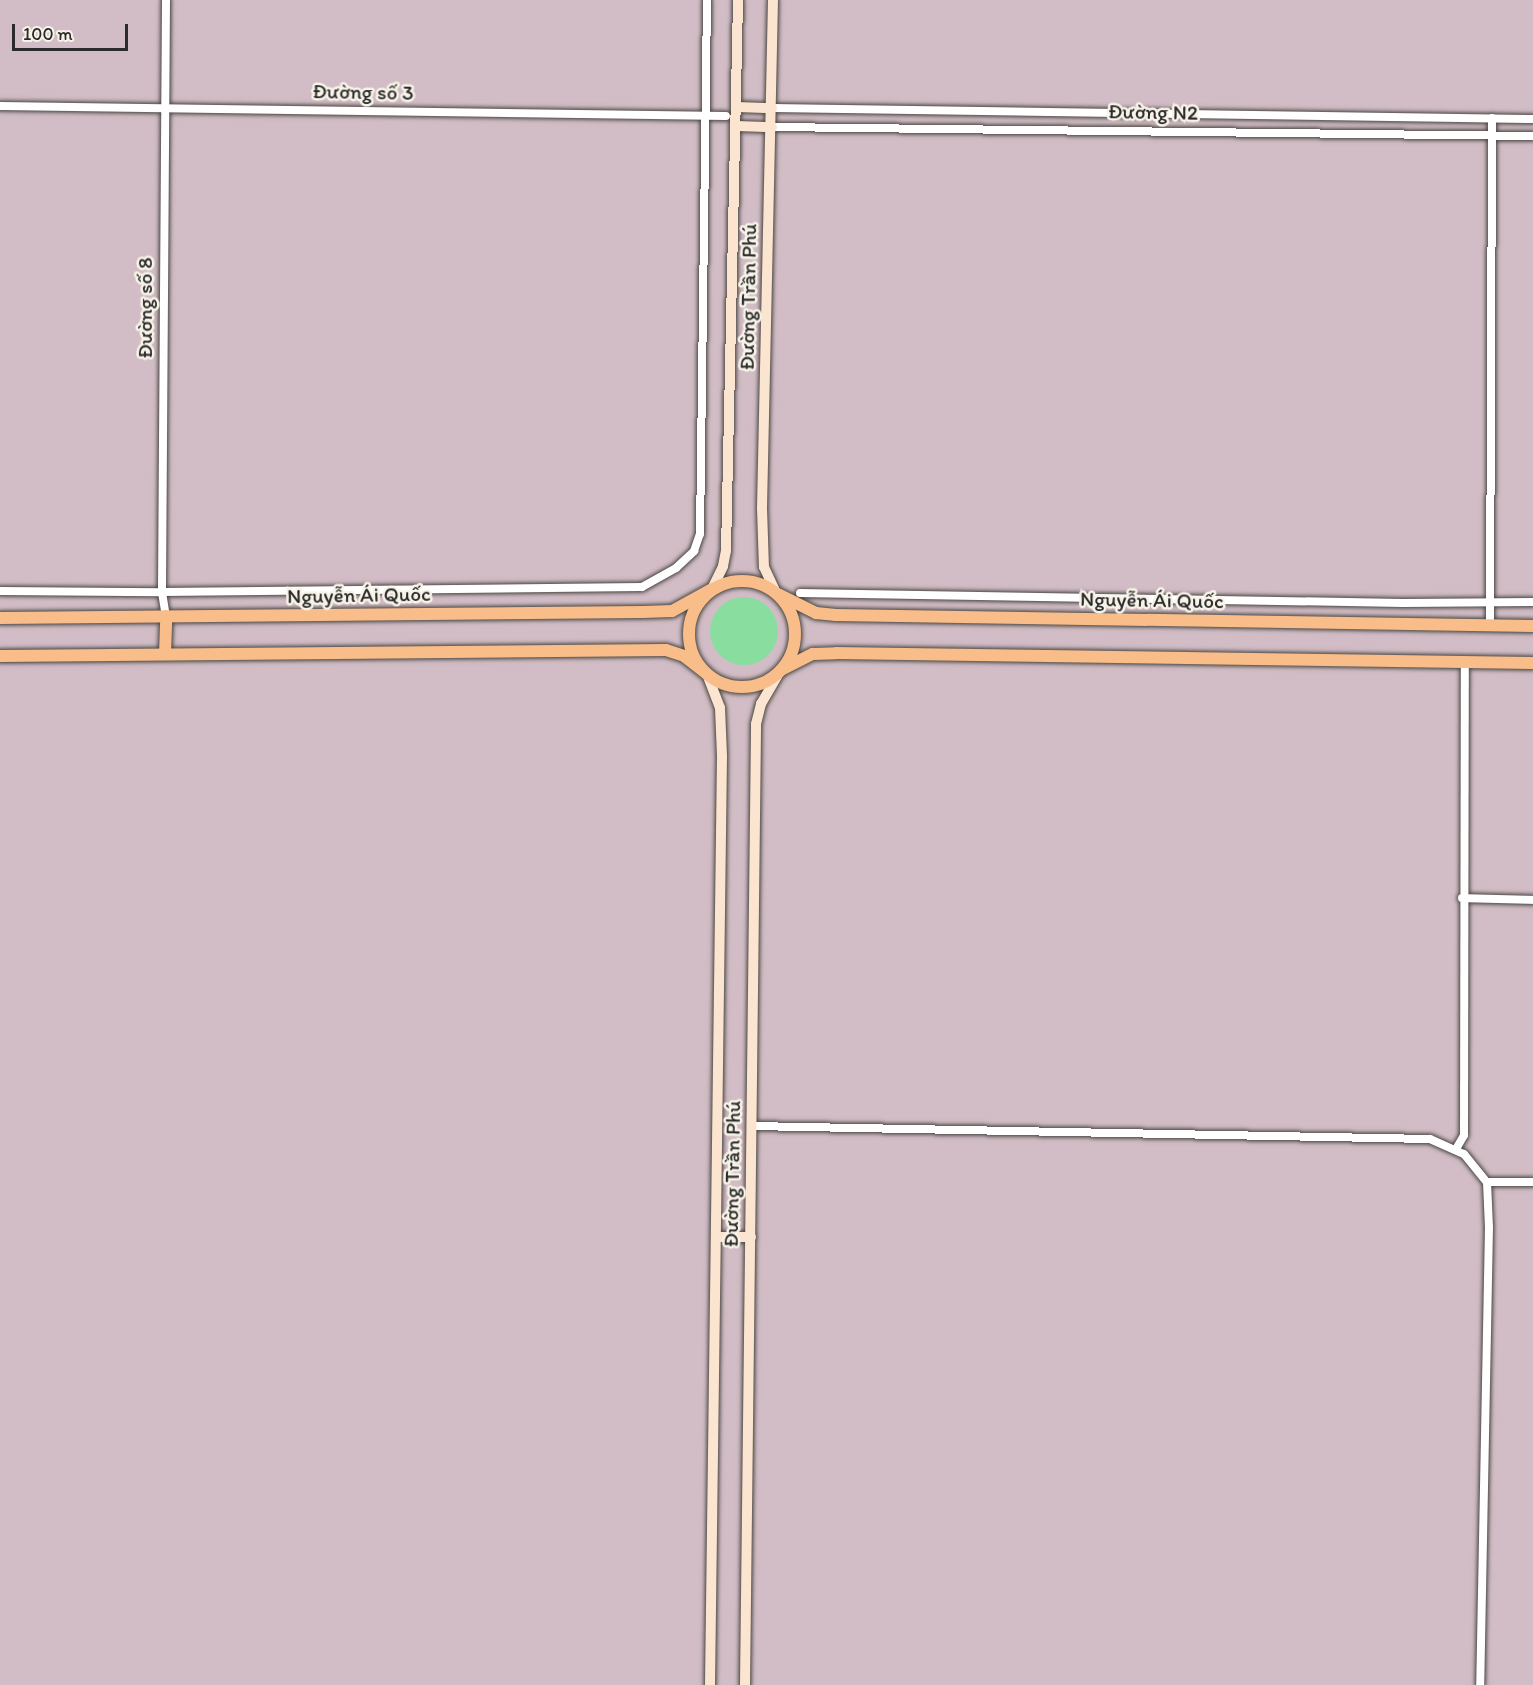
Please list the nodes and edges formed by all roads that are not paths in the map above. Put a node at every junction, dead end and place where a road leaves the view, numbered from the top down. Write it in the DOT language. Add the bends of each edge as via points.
graph roads {
  1 [pos="166,0"];
  2 [pos="707,0"];
  3 [pos="738,0"];
  4 [pos="773,0"];
  5 [pos="0,106"];
  6 [pos="164,107"];
  7 [pos="737,107"];
  8 [pos="772,108"];
  9 [pos="705,115"];
  10 [pos="726,116"];
  11 [pos="1492,118"];
  12 [pos="1533,119"];
  13 [pos="737,126"];
  14 [pos="772,126"];
  15 [pos="1492,136"];
  16 [pos="1533,136"];
  17 [pos="712,589"];
  18 [pos="0,591"];
  19 [pos="162,592"];
  20 [pos="776,593"];
  21 [pos="800,593"];
  22 [pos="1489,602"];
  23 [pos="1533,602"];
  24 [pos="166,616"];
  25 [pos="0,618"];
  26 [pos="1490,625"];
  27 [pos="1533,626"];
  28 [pos="165,654"];
  29 [pos="0,656"];
  30 [pos="1465,662"];
  31 [pos="1533,663"];
  32 [pos="781,670"];
  33 [pos="706,674"];
  34 [pos="1462,898"];
  35 [pos="1533,900"];
  36 [pos="752,1126"];
  37 [pos="1456,1149"];
  38 [pos="1487,1182"];
  39 [pos="1533,1182"];
  40 [pos="716,1237"];
  41 [pos="751,1238"];
  42 [pos="710,1685"];
  43 [pos="744,1685"];
  44 [pos="1480,1685"];
  1 -- 6 [label="street, Đường số 8"];
  2 -- 9 [label="street"];
  3 -- 7 [label="main road, Đường Trần Phú"];
  4 -- 8 [label="main road, Đường Trần Phú"];
  5 -- 6 [label="street, Đường số 3"];
  6 -- 9 [label="street, Đường số 3"];
  6 -- 19 [label="street, Đường số 8"];
  7 -- 8 [label="main road"];
  7 -- 10 [label="street"];
  7 -- 13 [label="main road, Đường Trần Phú"];
  8 -- 11 [label="street, Đường N2"];
  8 -- 14 [label="main road, Đường Trần Phú"];
  9 -- 10 [label="street, Đường số 3"];
  9 -- 19 [label="street" via="700,534 694,552 676,568 642,587"];
  10 -- 13 [label="street"];
  11 -- 12 [label="street, Đường N2"];
  11 -- 15 [label="street"];
  13 -- 14 [label="main road"];
  13 -- 17 [label="main road, Đường Trần Phú" via="726,551"];
  14 -- 15 [label="street, Đường N2"];
  14 -- 20 [label="main road, Đường Trần Phú" via="762,516 764,567"];
  15 -- 16 [label="street, Đường N2"];
  15 -- 22 [label="street"];
  17 -- 20 [label="main road" via="745,580"];
  17 -- 24 [label="main road, Nguyễn Ái Quốc" via="672,610 653,612"];
  17 -- 33 [label="main road" via="700,600 688,630 693,654"];
  18 -- 19 [label="street"];
  19 -- 24 [label="street, Đường số 8"];
  20 -- 26 [label="main road, Nguyễn Ái Quốc" via="816,613 836,615"];
  20 -- 32 [label="main road" via="788,606 795,630 791,655"];
  21 -- 22 [label="street"];
  22 -- 23 [label="street"];
  22 -- 26 [label="street"];
  24 -- 25 [label="main road, Nguyễn Ái Quốc"];
  24 -- 28 [label="main road"];
  26 -- 27 [label="main road, Nguyễn Ái Quốc"];
  28 -- 29 [label="main road"];
  28 -- 33 [label="main road" via="666,650 684,656"];
  30 -- 31 [label="main road"];
  30 -- 32 [label="main road" via="836,653 813,654"];
  30 -- 34 [label="street"];
  32 -- 33 [label="main road" via="753,686 736,687"];
  32 -- 36 [label="main road, Đường Trần Phú" via="761,704 756,724"];
  33 -- 40 [label="main road, Đường Trần Phú" via="720,708 722,745"];
  34 -- 35 [label="street"];
  34 -- 37 [label="street" via="1464,1135"];
  36 -- 37 [label="street" via="1430,1139"];
  36 -- 41 [label="main road, Đường Trần Phú"];
  37 -- 38 [label="street"];
  38 -- 39 [label="street"];
  38 -- 44 [label="street"];
  40 -- 41 [label="main road"];
  40 -- 42 [label="main road, Đường Trần Phú"];
  41 -- 43 [label="main road, Đường Trần Phú"];
}
